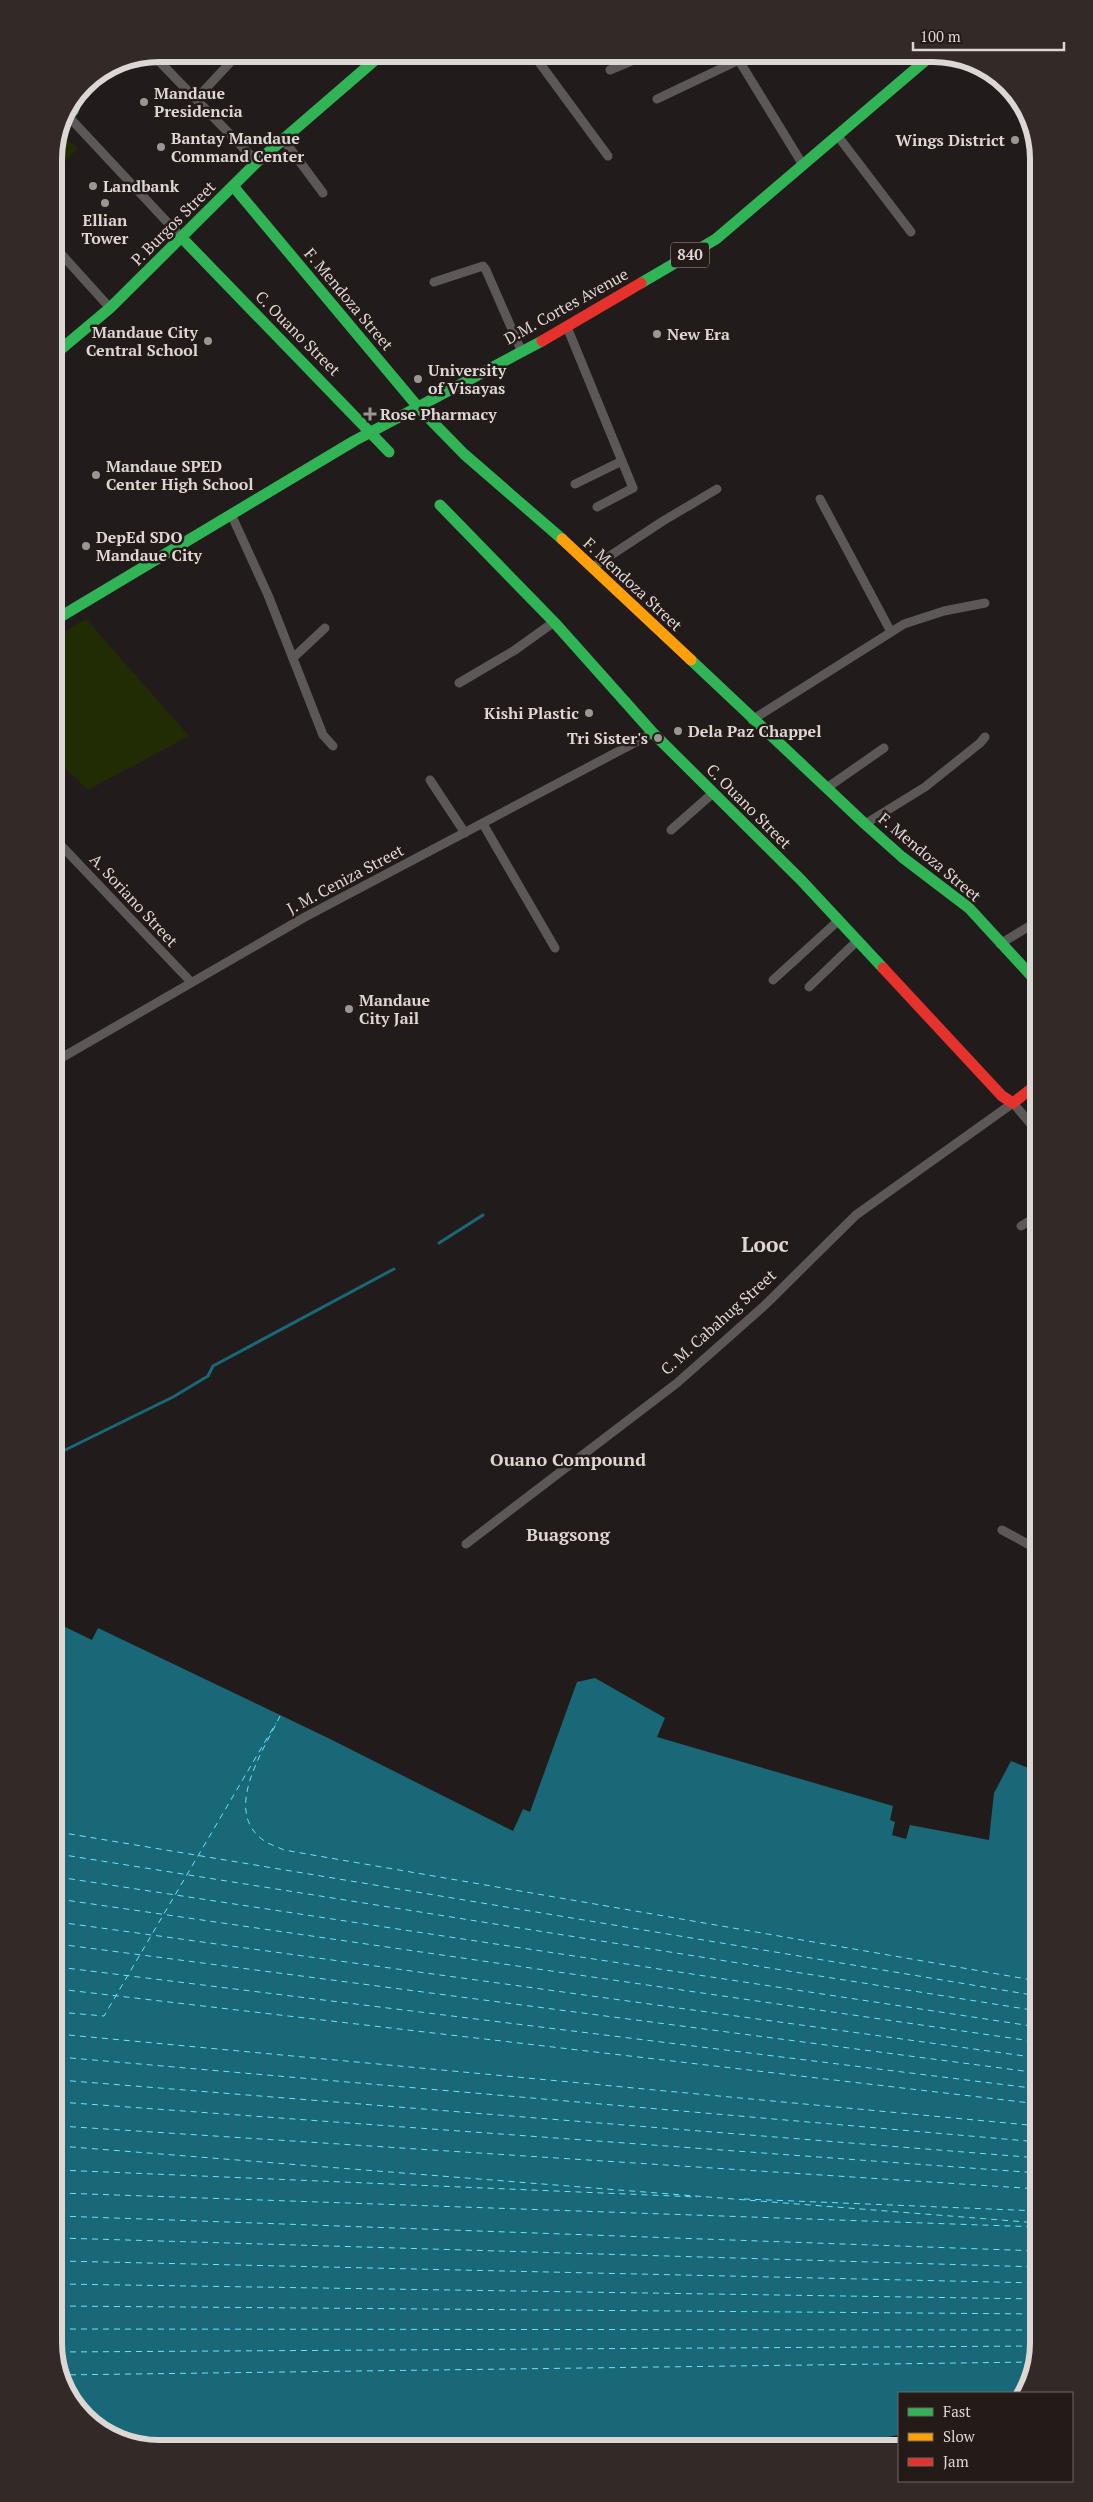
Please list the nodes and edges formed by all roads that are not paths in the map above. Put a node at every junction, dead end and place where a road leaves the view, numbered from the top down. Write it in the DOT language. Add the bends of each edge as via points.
graph roads {
  1 [pos="162,63"];
  2 [pos="230,63"];
  3 [pos="372,63"];
  4 [pos="540,63"];
  5 [pos="627,63"];
  6 [pos="726,63"];
  7 [pos="741,63"];
  8 [pos="922,63"];
  9 [pos="610,70"];
  10 [pos="197,98"];
  11 [pos="657,99"];
  12 [pos="70,123"];
  13 [pos="837,135"];
  14 [pos="283,139"];
  15 [pos="608,156"];
  16 [pos="257,162"];
  17 [pos="803,164"];
  18 [pos="233,186"];
  19 [pos="323,193"];
  20 [pos="911,232"];
  21 [pos="182,238"];
  22 [pos="63,256"];
  23 [pos="434,282"];
  24 [pos="110,308"];
  25 [pos="567,327"];
  26 [pos="63,348"];
  27 [pos="521,350"];
  28 [pos="418,407"];
  29 [pos="371,432"];
  30 [pos="389,452"];
  31 [pos="622,461"];
  32 [pos="576,484"];
  33 [pos="717,489"];
  34 [pos="820,500"];
  35 [pos="440,504"];
  36 [pos="597,507"];
  37 [pos="231,514"];
  38 [pos="593,567"];
  39 [pos="985,603"];
  40 [pos="63,615"];
  41 [pos="554,622"];
  42 [pos="325,628"];
  43 [pos="892,631"];
  44 [pos="292,658"];
  45 [pos="459,683"];
  46 [pos="752,720"];
  47 [pos="653,733"];
  48 [pos="985,736"];
  49 [pos="333,746"];
  50 [pos="884,748"];
  51 [pos="430,780"];
  52 [pos="828,787"];
  53 [pos="713,793"];
  54 [pos="483,824"];
  55 [pos="864,824"];
  56 [pos="671,830"];
  57 [pos="465,833"];
  58 [pos="63,847"];
  59 [pos="839,920"];
  60 [pos="1030,926"];
  61 [pos="858,940"];
  62 [pos="1000,944"];
  63 [pos="556,948"];
  64 [pos="1030,975"];
  65 [pos="773,980"];
  66 [pos="191,982"];
  67 [pos="809,987"];
  68 [pos="63,1057"];
  69 [pos="1030,1090"];
  70 [pos="1013,1103"];
  71 [pos="1030,1123"];
  72 [pos="1030,1221"];
  73 [pos="1021,1226"];
  74 [pos="1002,1530"];
  75 [pos="466,1544"];
  76 [pos="1030,1545"];
  1 -- 10 [label="street"];
  2 -- 10 [label="street"];
  3 -- 14 [label="main road, P. Burgos Street"];
  4 -- 15 [label="street"];
  5 -- 9 [label="street"];
  6 -- 11 [label="street"];
  7 -- 17 [label="street"];
  8 -- 13 [label="main road, D.M. Cortes Avenue / 840"];
  10 -- 16 [label="street"];
  12 -- 21 [label="street"];
  13 -- 17 [label="main road, D.M. Cortes Avenue / 840"];
  13 -- 20 [label="street"];
  14 -- 16 [label="main road, P. Burgos Street"];
  14 -- 19 [label="street"];
  16 -- 18 [label="main road, P. Burgos Street"];
  17 -- 25 [label="main road, D.M. Cortes Avenue / 840" via="716,239"];
  18 -- 21 [label="main road, P. Burgos Street"];
  18 -- 28 [label="main road, F. Mendoza Street"];
  21 -- 24 [label="main road, P. Burgos Street"];
  21 -- 29 [label="main road, C. Ouano Street"];
  22 -- 24 [label="street"];
  23 -- 27 [label="street" via="482,266"];
  24 -- 26 [label="main road, P. Burgos Street"];
  25 -- 27 [label="main road, D.M. Cortes Avenue / 840"];
  25 -- 31 [label="street"];
  27 -- 28 [label="main road, D.M. Cortes Avenue / 840"];
  28 -- 29 [label="main road, D.M. Cortes Avenue / 840"];
  28 -- 38 [label="main road, F. Mendoza Street" via="464,454"];
  29 -- 30 [label="main road, C. Ouano Street"];
  29 -- 37 [label="main road, D.M. Cortes Avenue / 840"];
  31 -- 32 [label="street"];
  31 -- 36 [label="street" via="633,488"];
  33 -- 38 [label="street"];
  34 -- 43 [label="street"];
  35 -- 41 [label="main road, C. Ouano Street"];
  37 -- 40 [label="main road, D.M. Cortes Avenue / 840"];
  37 -- 44 [label="street"];
  38 -- 46 [label="main road, F. Mendoza Street"];
  39 -- 43 [label="street" via="944,611"];
  41 -- 45 [label="street"];
  41 -- 47 [label="main road, C. Ouano Street"];
  42 -- 44 [label="street"];
  43 -- 46 [label="street"];
  44 -- 49 [label="street" via="323,735"];
  46 -- 52 [label="main road, F. Mendoza Street"];
  47 -- 53 [label="main road, C. Ouano Street"];
  47 -- 54 [label="street, J. M. Ceniza Street"];
  48 -- 55 [label="street" via="980,744 925,787"];
  50 -- 52 [label="street"];
  51 -- 57 [label="street"];
  52 -- 55 [label="main road, F. Mendoza Street"];
  53 -- 56 [label="street"];
  53 -- 59 [label="main road, C. Ouano Street"];
  54 -- 57 [label="street, J. M. Ceniza Street"];
  54 -- 63 [label="street"];
  55 -- 62 [label="main road, F. Mendoza Street" via="969,908"];
  57 -- 66 [label="street, J. M. Ceniza Street" via="347,894"];
  58 -- 66 [label="street, A. Soriano Street"];
  59 -- 61 [label="main road, C. Ouano Street"];
  59 -- 65 [label="street"];
  60 -- 62 [label="street"];
  61 -- 67 [label="street"];
  61 -- 70 [label="main road, C. Ouano Street" via="992,1085"];
  62 -- 64 [label="main road, F. Mendoza Street"];
  66 -- 68 [label="street, J. M. Ceniza Street"];
  69 -- 70 [label="main road, C. M. Cabahug Street"];
  70 -- 71 [label="street, C. Ouano Street"];
  70 -- 75 [label="street, C. M. Cabahug Street" via="856,1216 765,1305 677,1383"];
  72 -- 73 [label="street"];
  74 -- 76 [label="street"];
}
